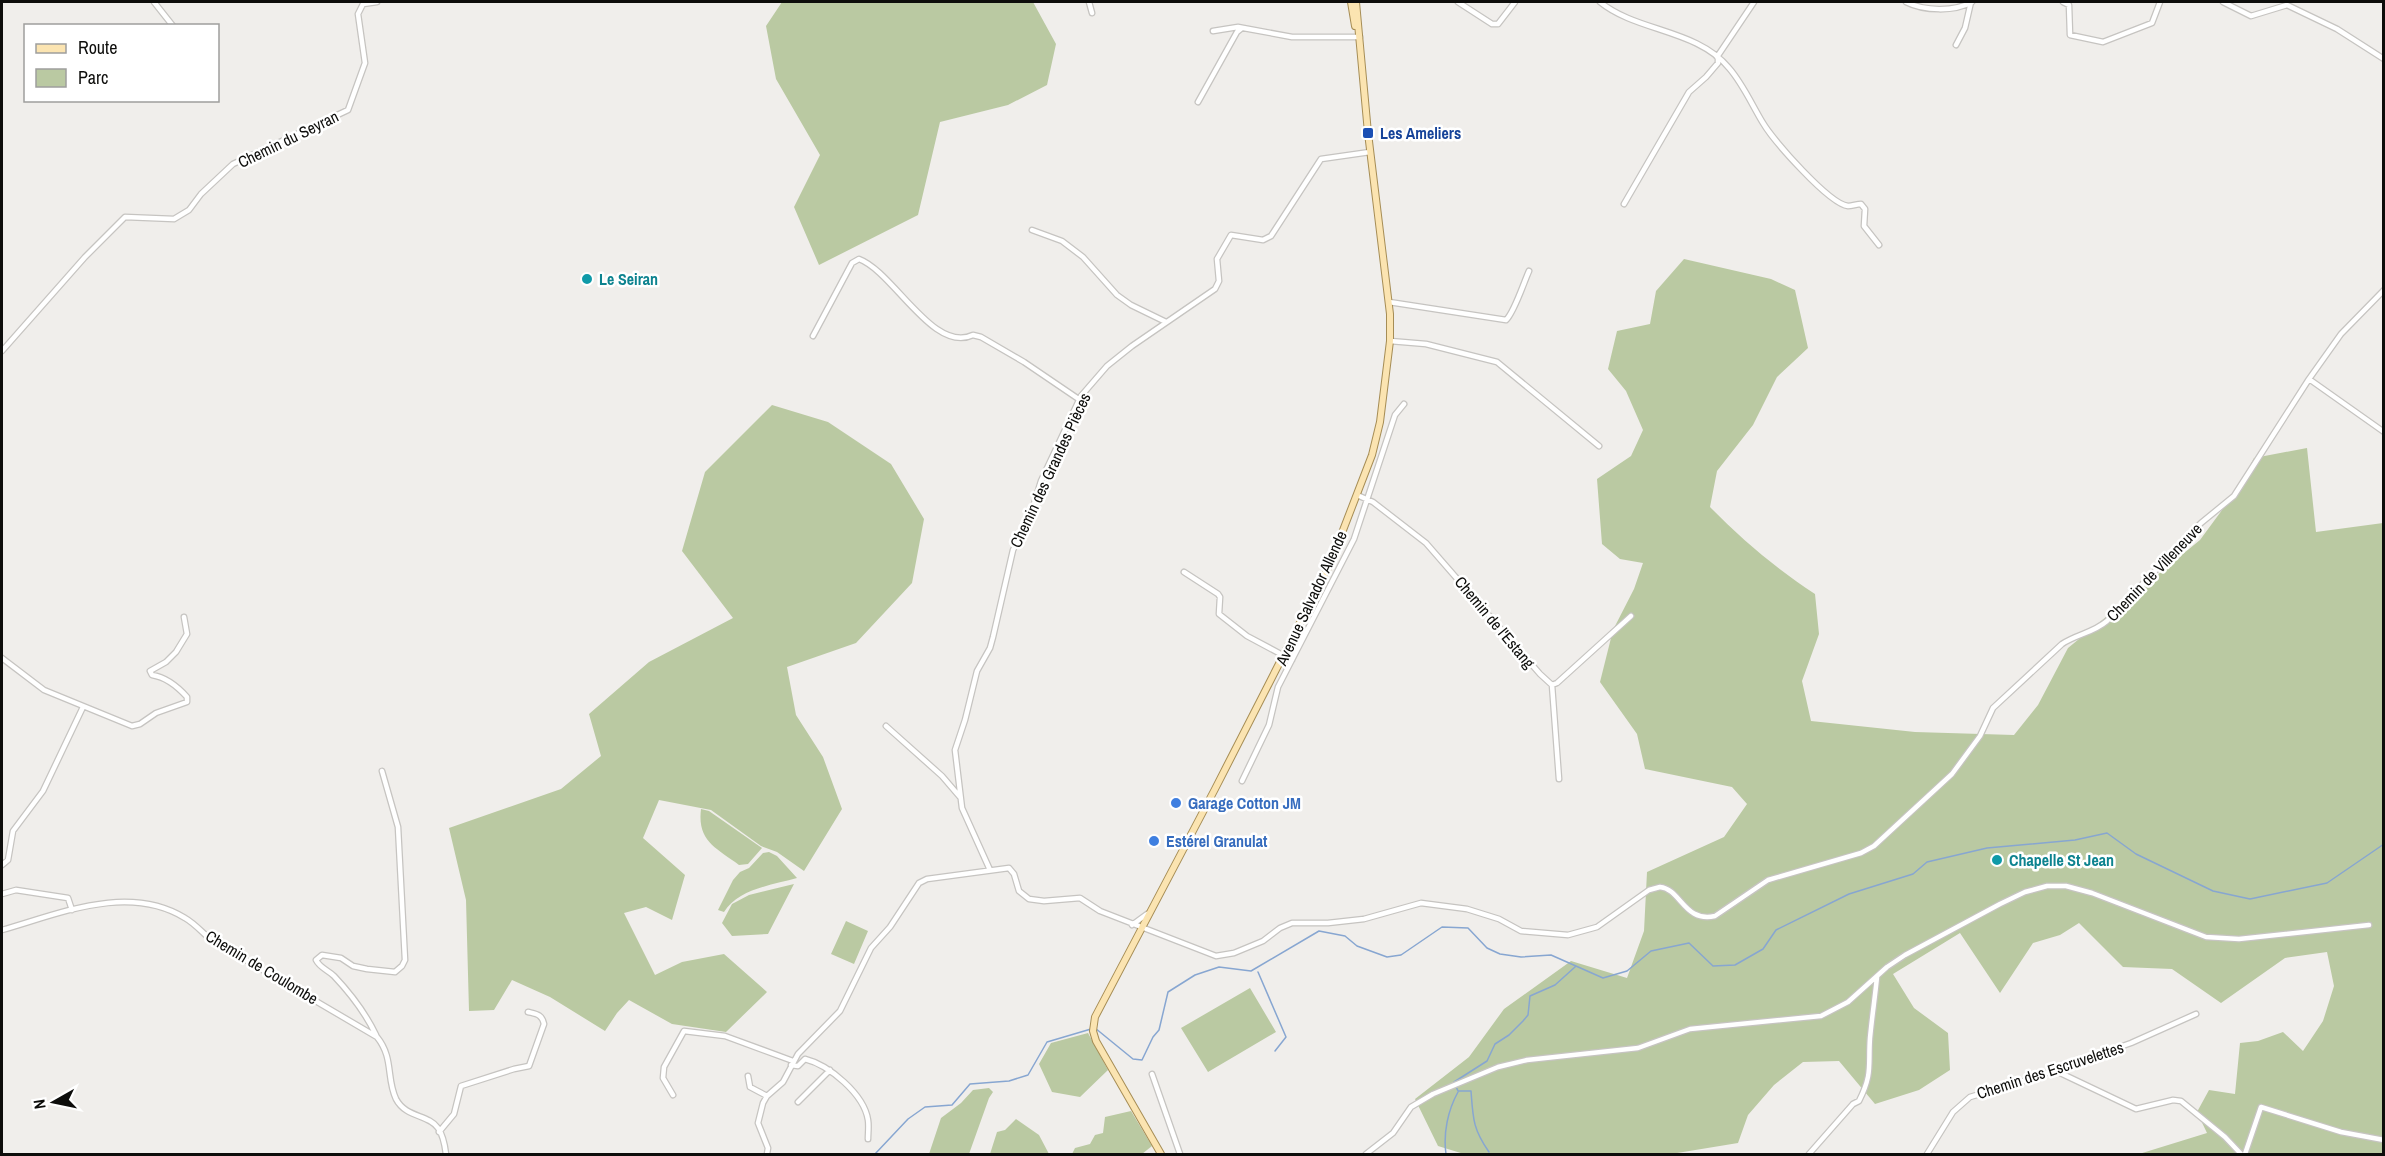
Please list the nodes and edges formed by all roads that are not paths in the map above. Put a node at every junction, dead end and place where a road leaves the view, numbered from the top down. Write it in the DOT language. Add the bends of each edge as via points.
graph roads {
  1 [pos="154,2"];
  2 [pos="377,2"];
  3 [pos="1089,2"];
  4 [pos="1351,2"];
  5 [pos="1356,2"];
  6 [pos="1458,2"];
  7 [pos="1515,2"];
  8 [pos="1600,2"];
  9 [pos="1755,2"];
  10 [pos="1906,2"];
  11 [pos="1972,2"];
  12 [pos="2063,2"];
  13 [pos="2160,2"];
  14 [pos="2223,2"];
  15 [pos="1092,13"];
  16 [pos="171,24"];
  17 [pos="1242,28"];
  18 [pos="1213,31"];
  19 [pos="1358,37"];
  20 [pos="1956,45"];
  21 [pos="1718,57"];
  22 [pos="2384,59"];
  23 [pos="1198,102"];
  24 [pos="1370,152"];
  25 [pos="1624,204"];
  26 [pos="1032,230"];
  27 [pos="1879,245"];
  28 [pos="1529,271"];
  29 [pos="2384,290"];
  30 [pos="1389,302"];
  31 [pos="1166,322"];
  32 [pos="813,336"];
  33 [pos="1390,341"];
  34 [pos="2,351"];
  35 [pos="2309,379"];
  36 [pos="1080,400"];
  37 [pos="1404,404"];
  38 [pos="2384,432"];
  39 [pos="1599,446"];
  40 [pos="1357,495"];
  41 [pos="1367,499"];
  42 [pos="1184,572"];
  43 [pos="184,616"];
  44 [pos="1631,616"];
  45 [pos="1284,655"];
  46 [pos="2,658"];
  47 [pos="1292,660"];
  48 [pos="1552,685"];
  49 [pos="83,707"];
  50 [pos="886,726"];
  51 [pos="382,771"];
  52 [pos="1558,779"];
  53 [pos="1242,781"];
  54 [pos="961,798"];
  55 [pos="2,865"];
  56 [pos="990,870"];
  57 [pos="2,894"];
  58 [pos="72,910"];
  59 [pos="1149,912"];
  60 [pos="1132,925"];
  61 [pos="2369,925"];
  62 [pos="1140,928"];
  63 [pos="2,930"];
  64 [pos="1876,977"];
  65 [pos="528,1012"];
  66 [pos="2196,1014"];
  67 [pos="377,1037"];
  68 [pos="792,1063"];
  69 [pos="830,1070"];
  70 [pos="2054,1070"];
  71 [pos="1152,1074"];
  72 [pos="748,1076"];
  73 [pos="673,1095"];
  74 [pos="767,1096"];
  75 [pos="798,1102"];
  76 [pos="439,1132"];
  77 [pos="868,1139"];
  78 [pos="2384,1140"];
  79 [pos="447,1155"];
  80 [pos="767,1155"];
  81 [pos="1161,1155"];
  82 [pos="1180,1155"];
  83 [pos="1366,1155"];
  84 [pos="1809,1155"];
  85 [pos="1927,1155"];
  86 [pos="2243,1155"];
  1 -- 16 [label="street"];
  2 -- 34 [label="street, Chemin du Seyran" via="363,4 358,14 365,63 348,110 233,164 189,210 174,219 125,217"];
  3 -- 15 [label="street"];
  4 -- 19 [label="main road, Avenue Salvador Allende"];
  5 -- 19 [label="main road, Avenue Salvador Allende"];
  6 -- 7 [label="street" via="1492,24 1498,24"];
  8 -- 21 [label="street" via="1611,11 1692,42"];
  9 -- 21 [label="street"];
  10 -- 11 [label="street" via="1936,9"];
  11 -- 20 [label="street"];
  12 -- 13 [label="street" via="2069,4 2070,35 2103,42 2152,23"];
  14 -- 22 [label="street" via="2251,16 2287,5 2337,29"];
  17 -- 18 [label="street"];
  17 -- 19 [label="street" via="1292,38"];
  17 -- 23 [label="street"];
  19 -- 24 [label="main road, Avenue Salvador Allende"];
  21 -- 25 [label="street" via="1718,63 1689,92"];
  21 -- 27 [label="street" via="1764,125 1800,168 1837,201 1848,206 1861,204 1865,209 1864,226"];
  24 -- 30 [label="main road, Avenue Salvador Allende"];
  24 -- 31 [label="street, Chemin des Grandes Pièces" via="1321,159 1271,236 1263,240 1231,235 1217,260 1218,285"];
  26 -- 31 [label="street" via="1062,241 1083,257 1117,296"];
  28 -- 30 [label="street" via="1506,320"];
  29 -- 35 [label="street, Chemin de Villeneuve" via="2341,334"];
  30 -- 33 [label="main road, Avenue Salvador Allende"];
  31 -- 36 [label="street, Chemin des Grandes Pièces" via="1107,366"];
  32 -- 36 [label="street" via="852,263 859,259 886,279 932,326 956,338 973,334 981,337"];
  33 -- 39 [label="street" via="1426,344 1497,362"];
  33 -- 40 [label="main road, Avenue Salvador Allende" via="1380,422"];
  35 -- 38 [label="street"];
  35 -- 62 [label="street, Chemin de Villeneuve" via="2234,496 2201,523 2101,627 2062,644 1993,708 1980,736 1952,774 1875,846 1861,853 1768,879 1715,916 1696,915 1679,903 1671,891 1659,887 1597,927 1568,935 1521,932 1499,919 1431,903 1364,919 1292,923 1263,941 1223,955 1211,955"];
  36 -- 54 [label="street, Chemin des Grandes Pièces" via="1013,550 990,648 977,671 955,750"];
  37 -- 41 [label="street" via="1395,414"];
  40 -- 41 [label="street, Chemin de l'Estang"];
  40 -- 45 [label="main road, Avenue Salvador Allende" via="1330,564"];
  41 -- 47 [label="street" via="1354,538"];
  41 -- 48 [label="street, Chemin de l'Estang" via="1426,543"];
  42 -- 45 [label="street" via="1221,597 1219,614 1247,636"];
  43 -- 49 [label="street" via="187,634 176,652 150,671 184,693 187,702 132,726"];
  44 -- 48 [label="street"];
  45 -- 47 [label="street"];
  45 -- 59 [label="main road, Avenue Salvador Allende"];
  46 -- 49 [label="street" via="45,690"];
  47 -- 53 [label="street" via="1278,687 1269,725"];
  48 -- 52 [label="street"];
  49 -- 55 [label="street" via="43,790 13,831 8,860"];
  50 -- 54 [label="street"];
  51 -- 67 [label="street" via="398,827 405,960 394,972 353,966 333,956 322,955 316,960 363,1009"];
  54 -- 56 [label="street, Chemin des Grandes Pièces"];
  56 -- 60 [label="street" via="1012,870 1019,891 1029,899 1044,902 1080,898"];
  56 -- 68 [label="street" via="934,877 919,883 865,956 840,1011"];
  57 -- 58 [label="street" via="16,890 68,898"];
  58 -- 63 [label="street, Chemin de Coulombe"];
  58 -- 67 [label="street, Chemin de Coulombe" via="121,902 178,914 210,939"];
  59 -- 60 [label="street"];
  59 -- 62 [label="main road, Avenue Salvador Allende"];
  60 -- 62 [label="street"];
  61 -- 64 [label="street" via="2260,937 2206,937 2092,892 2048,886 2025,892 1960,924 1905,954"];
  62 -- 81 [label="main road, Avenue Salvador Allende" via="1098,1009 1093,1029 1096,1041"];
  64 -- 83 [label="street" via="1848,1002 1821,1016 1690,1029 1638,1048 1527,1060 1498,1067 1408,1109 1393,1133"];
  64 -- 84 [label="street" via="1868,1082 1859,1101"];
  65 -- 76 [label="street" via="539,1014 544,1024 529,1066 460,1086 454,1114"];
  66 -- 70 [label="street, Chemin des Escruvelettes" via="2132,1043"];
  67 -- 76 [label="street" via="389,1059 396,1099 407,1112 432,1123"];
  68 -- 69 [label="street" via="798,1066 805,1059"];
  68 -- 73 [label="street" via="725,1036 684,1031 664,1067 663,1078"];
  68 -- 74 [label="street" via="783,1082"];
  69 -- 75 [label="street"];
  69 -- 77 [label="street" via="842,1078 862,1106 868,1118"];
  70 -- 85 [label="street, Chemin des Escruvelettes" via="1970,1097 1953,1112"];
  70 -- 86 [label="street" via="2136,1109 2181,1101"];
  71 -- 82 [label="street"];
  72 -- 74 [label="street" via="750,1087"];
  74 -- 80 [label="street" via="758,1123"];
  76 -- 79 [label="street"];
  78 -- 86 [label="street" via="2341,1132 2261,1107"];
}
